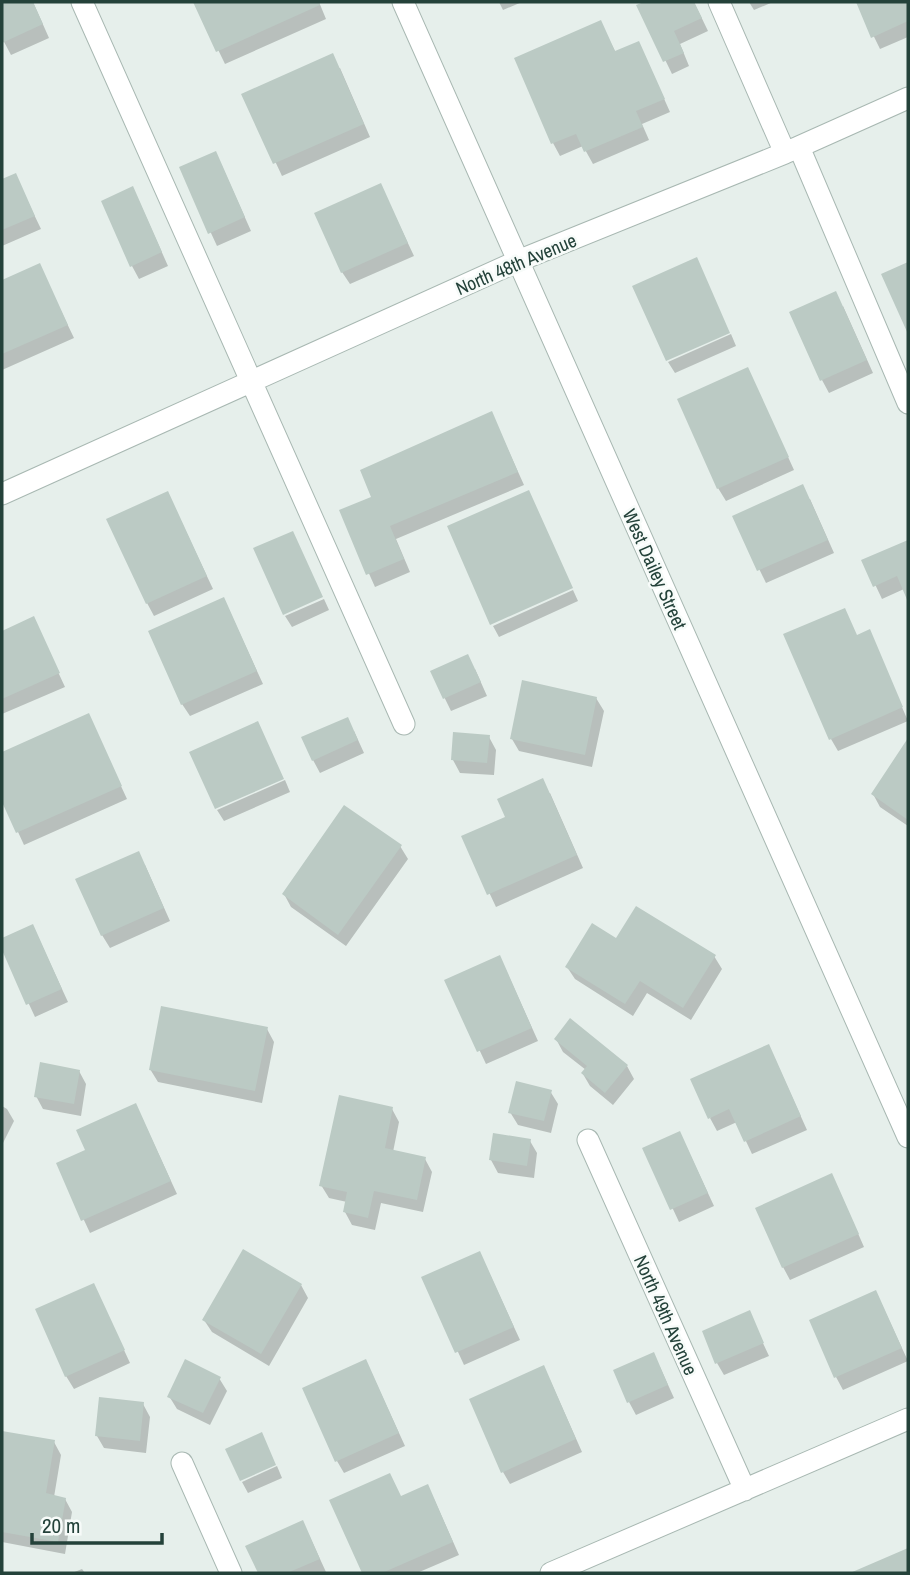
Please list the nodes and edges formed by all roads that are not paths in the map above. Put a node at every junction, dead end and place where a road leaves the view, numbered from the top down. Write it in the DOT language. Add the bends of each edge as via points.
graph roads {
  1 [pos="82,2"];
  2 [pos="403,2"];
  3 [pos="719,2"];
  4 [pos="908,98"];
  5 [pos="792,150"];
  6 [pos="518,261"];
  7 [pos="250,382"];
  8 [pos="908,403"];
  9 [pos="2,494"];
  10 [pos="404,724"];
  11 [pos="908,1137"];
  12 [pos="588,1140"];
  13 [pos="908,1419"];
  14 [pos="182,1463"];
  15 [pos="745,1490"];
  16 [pos="230,1573"];
  17 [pos="551,1573"];
  1 -- 7 [label="street"];
  2 -- 6 [label="street, West Dailey Street"];
  3 -- 5 [label="street"];
  4 -- 5 [label="street, North 48th Avenue"];
  5 -- 6 [label="street, North 48th Avenue"];
  5 -- 8 [label="street"];
  6 -- 7 [label="street, North 48th Avenue"];
  6 -- 11 [label="street, West Dailey Street"];
  7 -- 9 [label="street, North 48th Avenue"];
  7 -- 10 [label="street"];
  12 -- 15 [label="street, North 49th Avenue"];
  13 -- 15 [label="street"];
  14 -- 16 [label="street"];
  15 -- 17 [label="street"];
}
